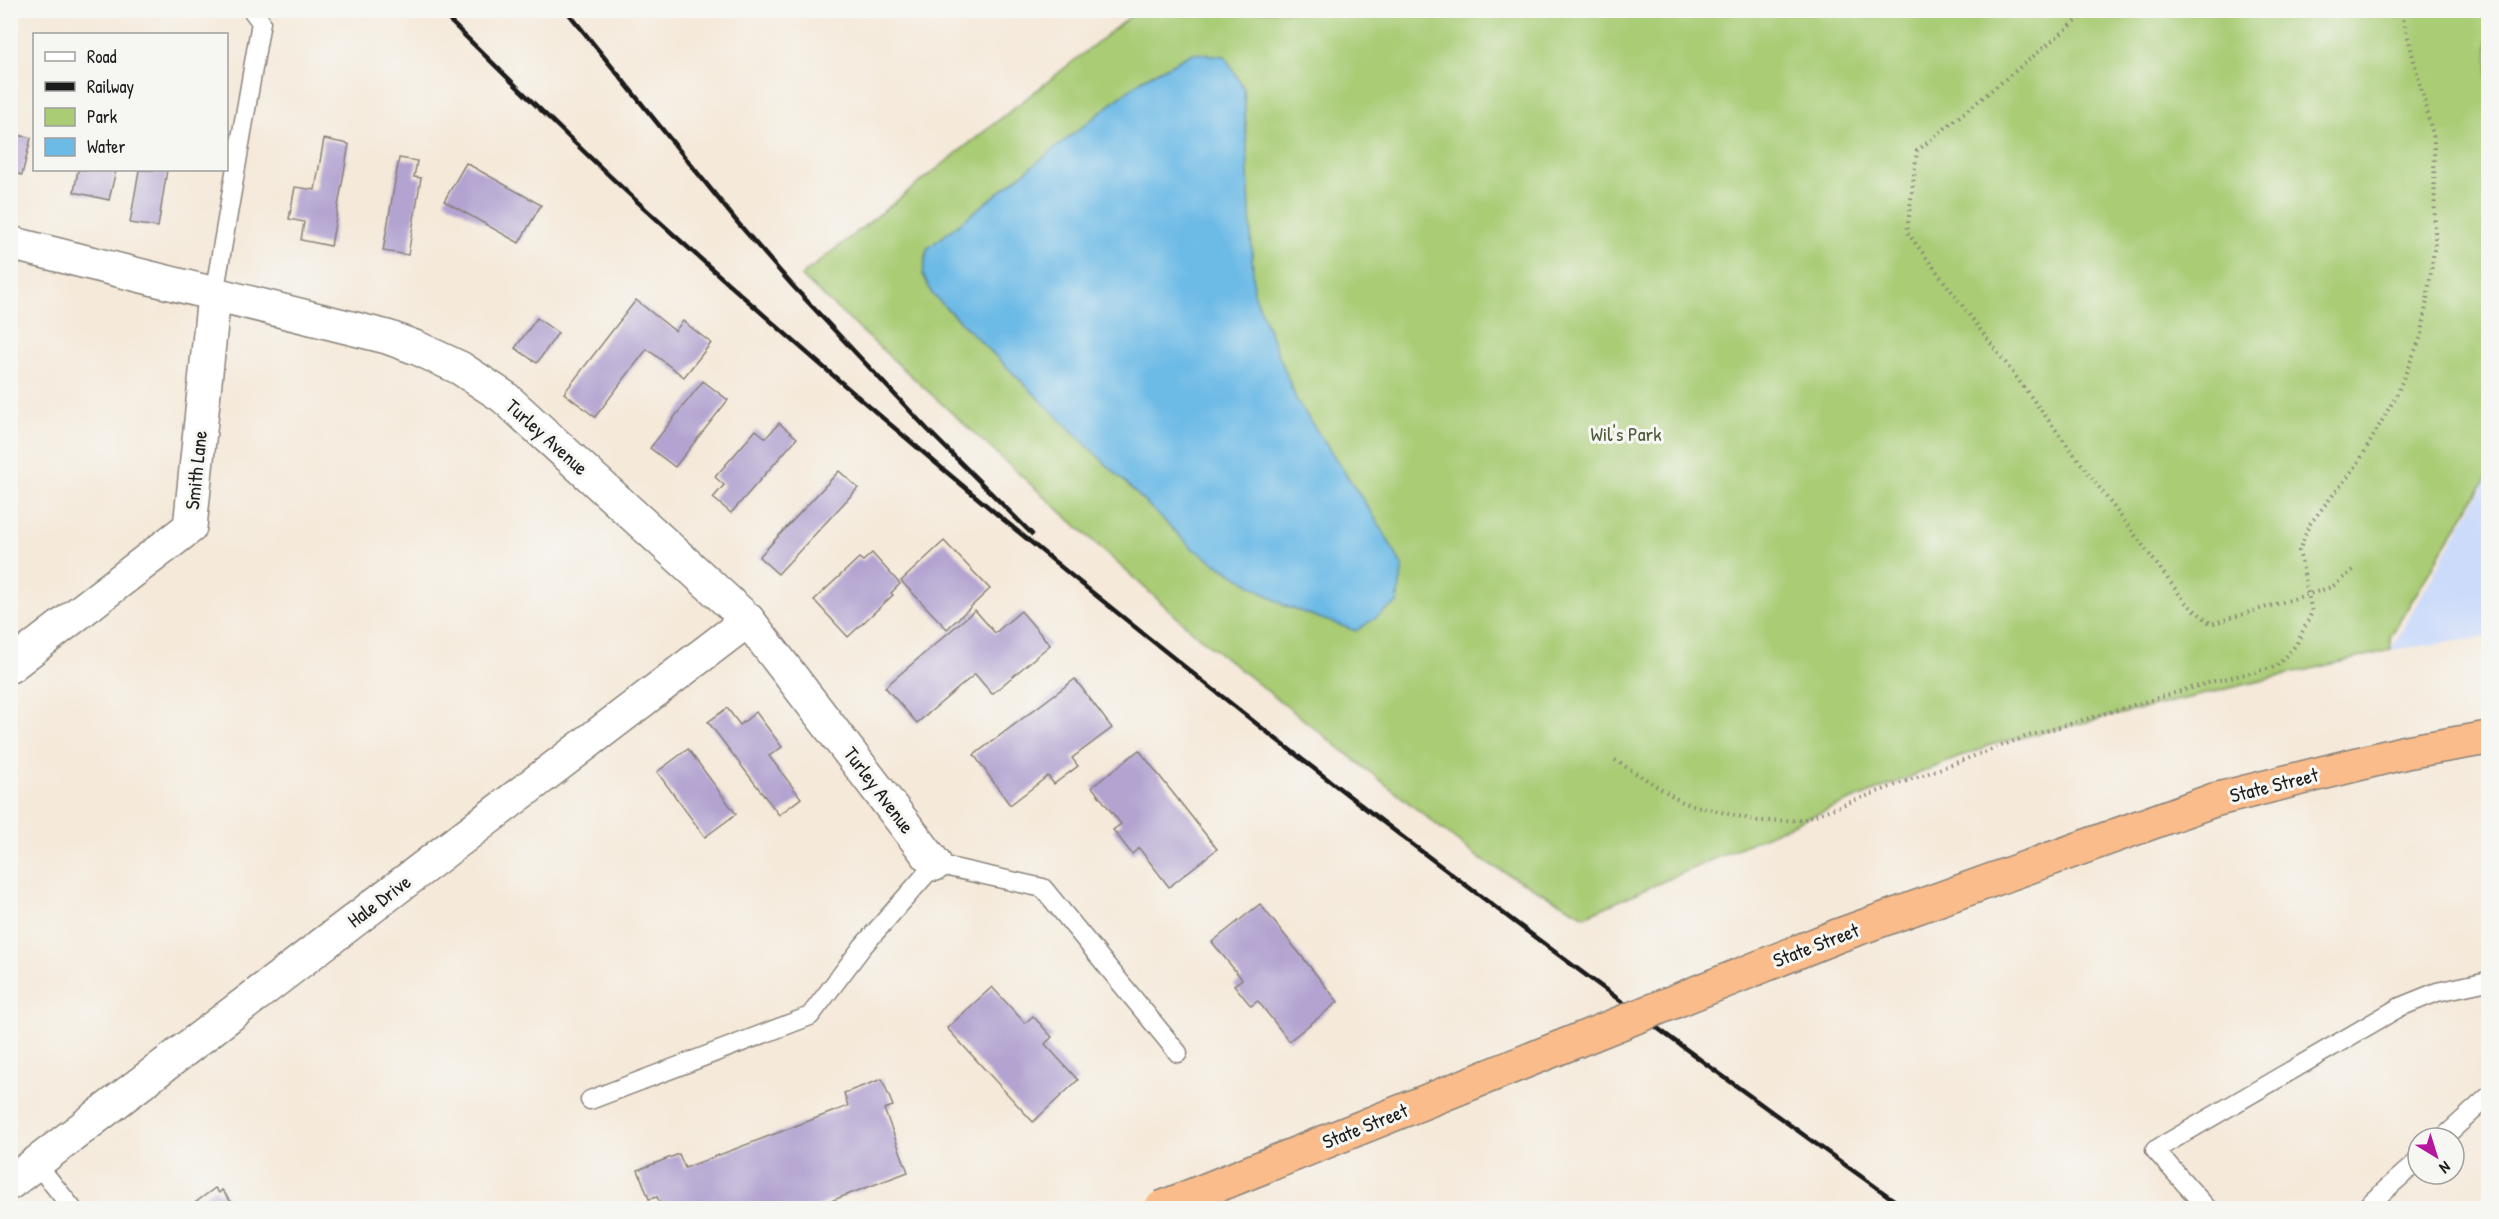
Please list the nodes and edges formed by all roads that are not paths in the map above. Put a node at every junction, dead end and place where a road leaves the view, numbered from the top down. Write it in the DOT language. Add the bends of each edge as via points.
graph roads {
  1 [pos="252,10"];
  2 [pos="10,243"];
  3 [pos="214,295"];
  4 [pos="748,620"];
  5 [pos="10,666"];
  6 [pos="2488,738"];
  7 [pos="935,864"];
  8 [pos="2488,981"];
  9 [pos="1178,1053"];
  10 [pos="2488,1097"];
  11 [pos="590,1100"];
  12 [pos="2456,1126"];
  13 [pos="36,1163"];
  14 [pos="2406,1172"];
  15 [pos="10,1183"];
  16 [pos="72,1209"];
  17 [pos="1161,1209"];
  18 [pos="2207,1209"];
  19 [pos="2365,1209"];
  1 -- 3 [label="lane" via="261,21"];
  2 -- 3 [label="street, Turley Avenue"];
  3 -- 4 [label="street, Turley Avenue" via="387,338 460,368 504,397"];
  3 -- 5 [label="street, Smith Lane" via="190,527"];
  4 -- 7 [label="street, Turley Avenue"];
  4 -- 13 [label="street, Hale Drive"];
  6 -- 17 [label="main road, State Street, bridge" via="2406,752 2214,800 1837,936"];
  7 -- 9 [label="lane" via="1043,888"];
  7 -- 11 [label="lane" via="863,946 810,1016"];
  8 -- 18 [label="lane" via="2437,992 2400,1007 2155,1150"];
  10 -- 12 [label="lane"];
  13 -- 15 [label="street, Hale Drive"];
  13 -- 16 [label="lane"];
  14 -- 19 [label="lane"];
}
